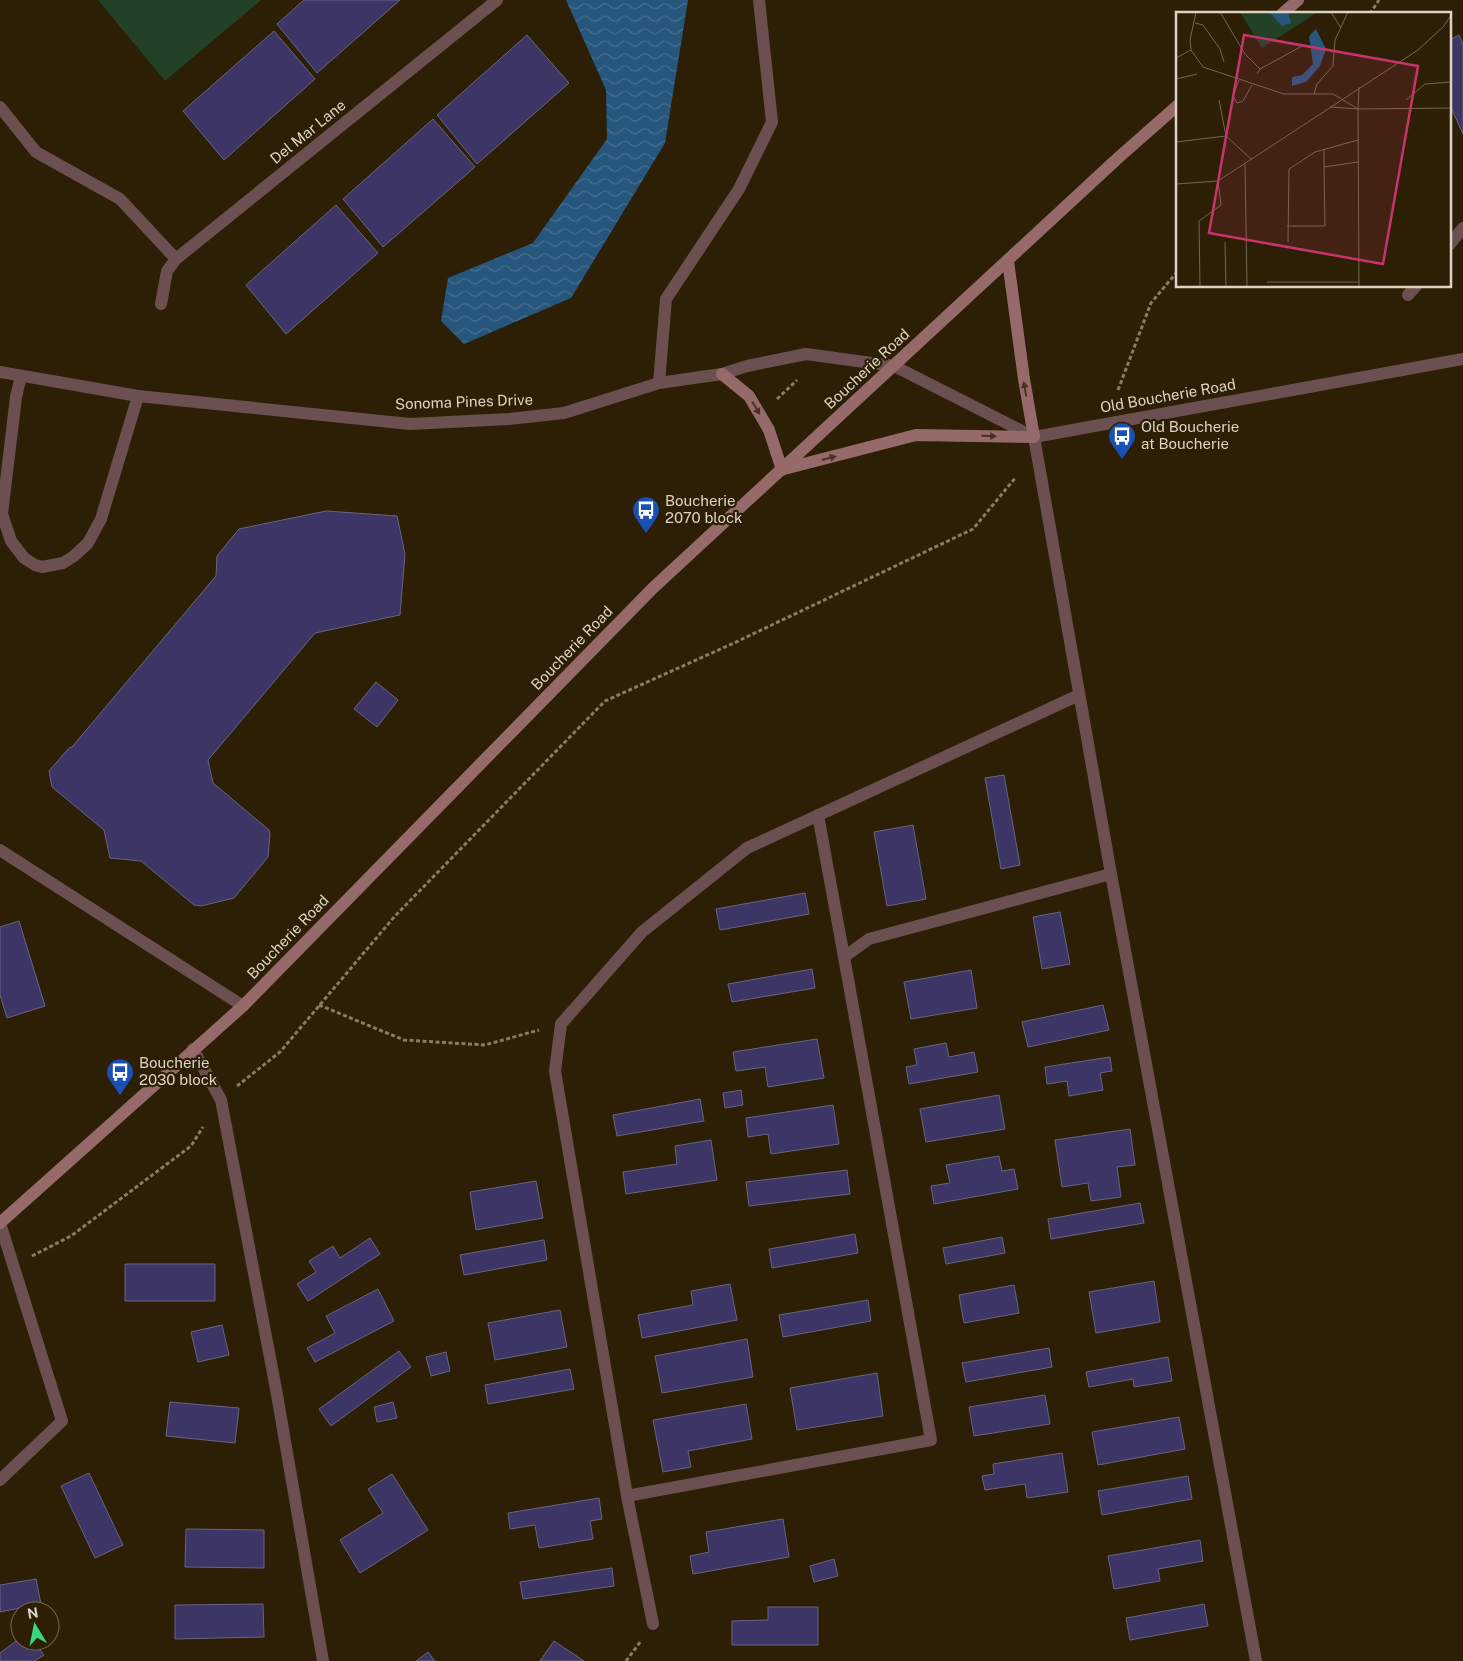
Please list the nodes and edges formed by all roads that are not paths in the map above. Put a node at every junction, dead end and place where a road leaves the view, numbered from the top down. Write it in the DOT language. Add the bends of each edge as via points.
graph roads {
  1 [pos="498,0"];
  2 [pos="759,0"];
  3 [pos="1298,0"];
  4 [pos="1284,12"];
  5 [pos="0,107"];
  6 [pos="1176,107"];
  7 [pos="1463,228"];
  8 [pos="1450,244"];
  9 [pos="176,259"];
  10 [pos="1008,261"];
  11 [pos="160,304"];
  12 [pos="1463,359"];
  13 [pos="894,366"];
  14 [pos="0,372"];
  15 [pos="722,374"];
  16 [pos="21,376"];
  17 [pos="658,383"];
  18 [pos="138,396"];
  19 [pos="1034,437"];
  20 [pos="782,470"];
  21 [pos="1079,695"];
  22 [pos="818,815"];
  23 [pos="0,850"];
  24 [pos="1111,874"];
  25 [pos="844,957"];
  26 [pos="243,1006"];
  27 [pos="194,1050"];
  28 [pos="0,1223"];
  29 [pos="0,1480"];
  30 [pos="627,1496"];
  31 [pos="653,1624"];
  32 [pos="323,1661"];
  33 [pos="1256,1661"];
  1 -- 9 [label="street, Del Mar Lane"];
  2 -- 17 [label="street" via="772,122 740,189 666,299"];
  3 -- 4 [label="main road"];
  5 -- 9 [label="street" via="36,152 120,199"];
  6 -- 10 [label="main road, Boucherie Road"];
  7 -- 8 [label="street"];
  9 -- 11 [label="street, Del Mar Lane" via="167,270"];
  10 -- 13 [label="main road, Boucherie Road"];
  19 -- 10 [label="main road, one-way"];
  12 -- 19 [label="street, Old Boucherie Road"];
  13 -- 15 [label="street, Sonoma Pines Drive" via="806,354"];
  13 -- 19 [label="street"];
  13 -- 20 [label="main road, Boucherie Road"];
  14 -- 16 [label="street, Sonoma Pines Drive"];
  15 -- 17 [label="street, Sonoma Pines Drive"];
  15 -- 20 [label="main road, one-way" via="749,396 770,430"];
  16 -- 18 [label="street, Sonoma Pines Drive"];
  16 -- 18 [label="street" via="2,514 11,541 24,558 42,567 63,564 88,543 101,519"];
  17 -- 18 [label="street, Sonoma Pines Drive" via="564,413 410,424"];
  20 -- 19 [label="main road, one-way" via="916,435"];
  19 -- 21 [label="street"];
  20 -- 26 [label="main road, Boucherie Road" via="653,588"];
  21 -- 22 [label="street"];
  21 -- 24 [label="street"];
  22 -- 25 [label="street"];
  22 -- 30 [label="street" via="747,848 642,932 561,1024 555,1071"];
  23 -- 26 [label="street"];
  24 -- 25 [label="street" via="869,938"];
  24 -- 33 [label="street"];
  25 -- 30 [label="street" via="931,1440"];
  26 -- 27 [label="main road, Boucherie Road"];
  27 -- 28 [label="main road, Boucherie Road"];
  27 -- 32 [label="street" via="221,1100"];
  28 -- 29 [label="street" via="62,1421"];
  30 -- 31 [label="street"];
}
